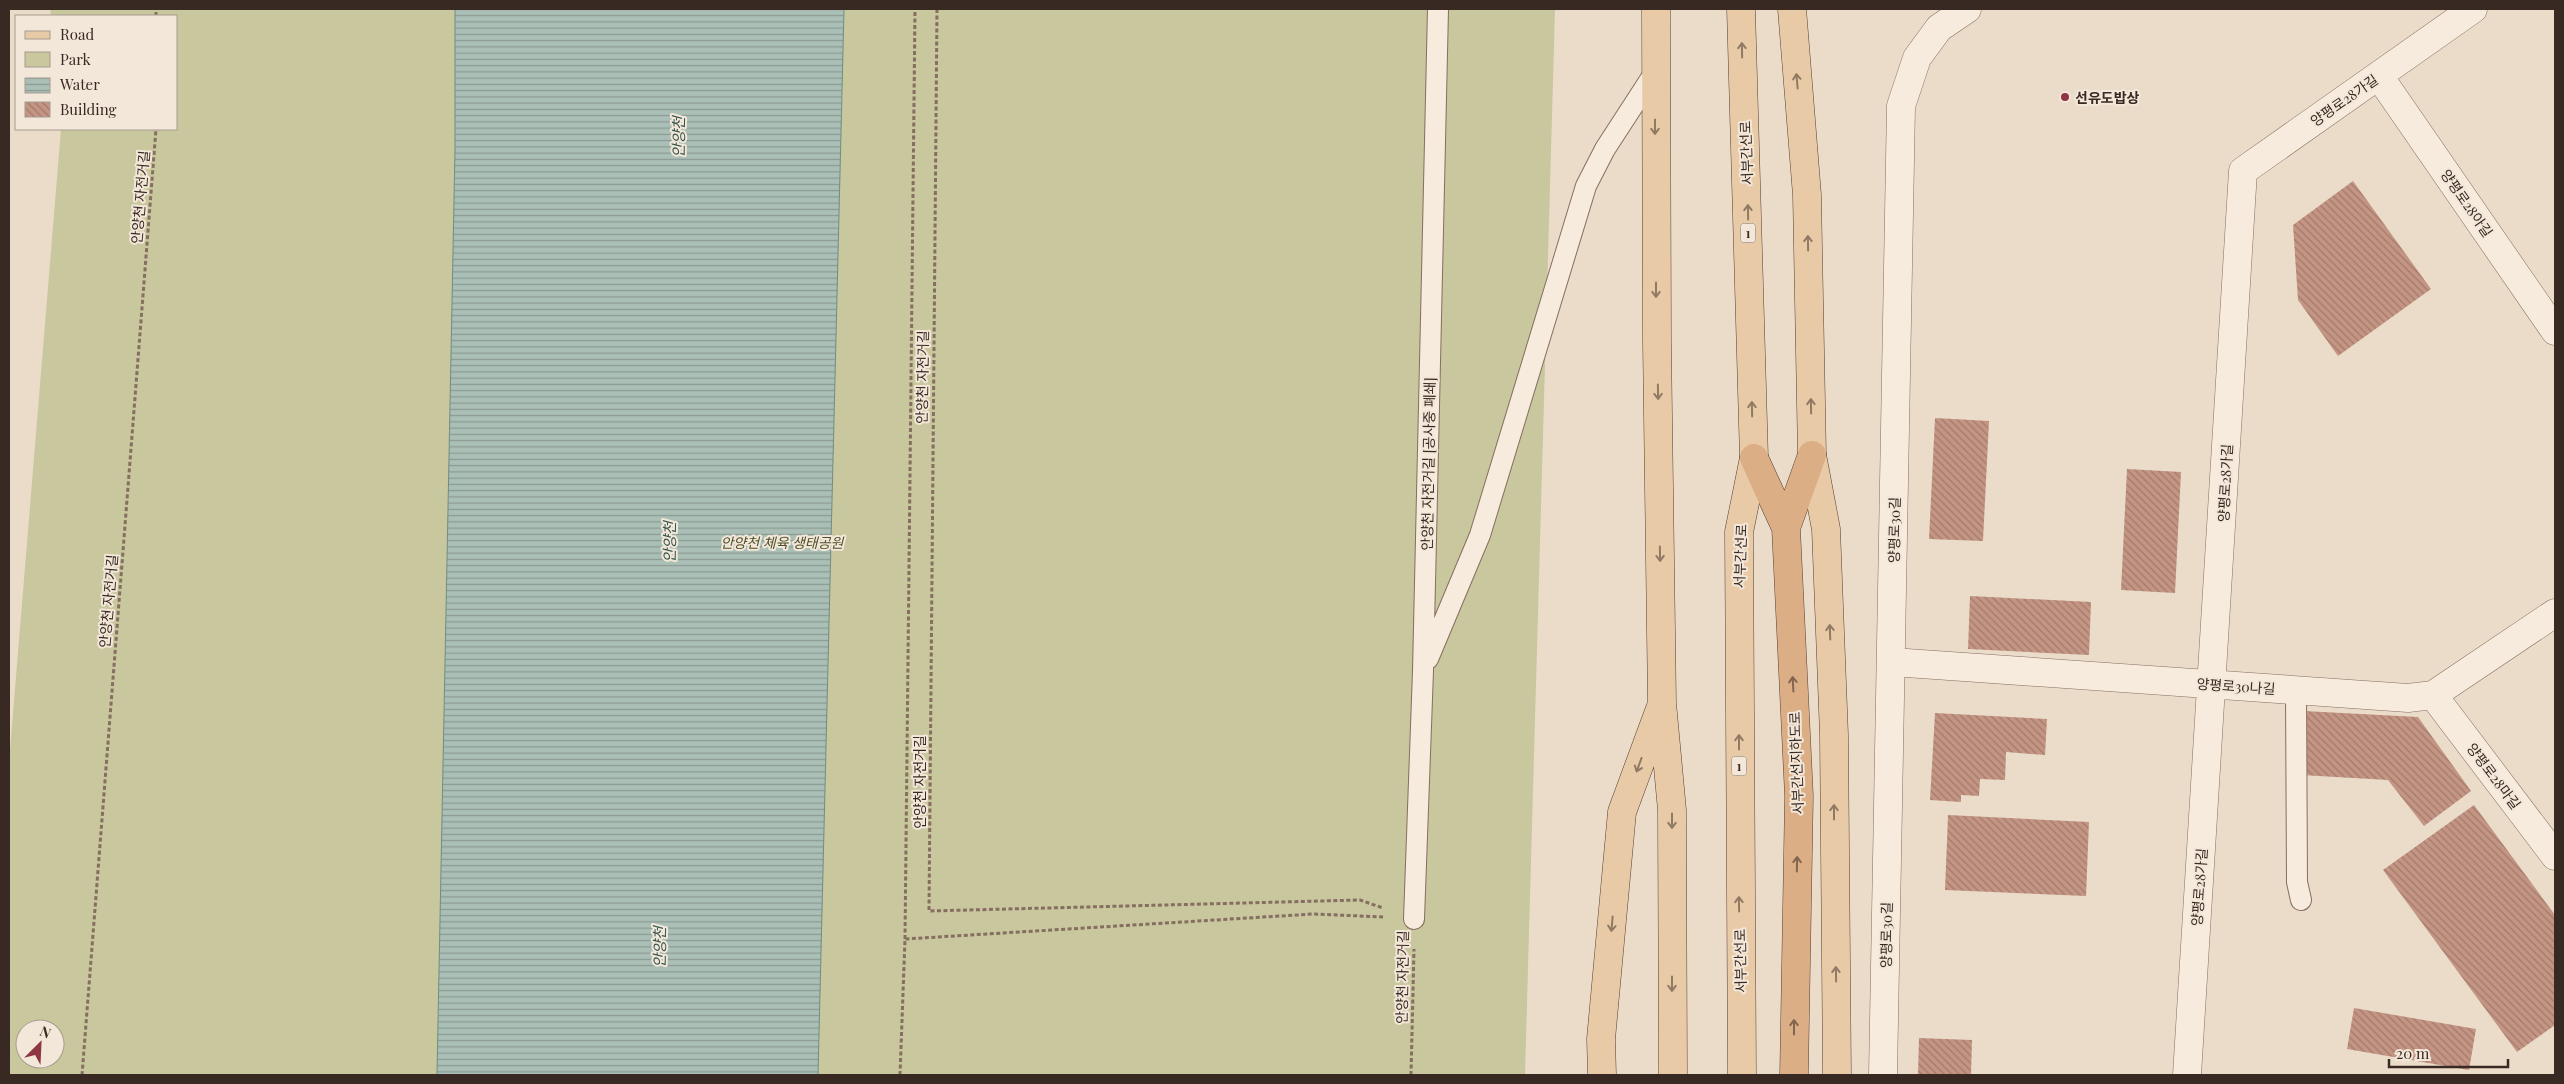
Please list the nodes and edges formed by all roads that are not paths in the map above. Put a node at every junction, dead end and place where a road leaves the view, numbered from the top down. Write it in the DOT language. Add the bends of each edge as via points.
graph roads {
  1 [pos="1438,9"];
  2 [pos="1656,9"];
  3 [pos="1741,9"];
  4 [pos="1792,9"];
  5 [pos="1967,9"];
  6 [pos="2473,9"];
  7 [pos="1655,72"];
  8 [pos="2379,76"];
  9 [pos="2555,331"];
  10 [pos="1812,455"];
  11 [pos="1754,458"];
  12 [pos="1786,528"];
  13 [pos="2555,613"];
  14 [pos="1892,662"];
  15 [pos="1423,670"];
  16 [pos="2212,684"];
  17 [pos="2296,690"];
  18 [pos="2433,695"];
  19 [pos="1662,703"];
  20 [pos="2555,856"];
  21 [pos="2302,900"];
  22 [pos="1414,919"];
  23 [pos="1602,1075"];
  24 [pos="1672,1075"];
  25 [pos="1742,1075"];
  26 [pos="1794,1075"];
  27 [pos="1837,1075"];
  28 [pos="1882,1075"];
  29 [pos="2187,1075"];
  1 -- 15 [label="lane, 안양천 자전거길 [공사중 폐쇄]"];
  2 -- 7 [label="main road"];
  11 -- 3 [label="main road, 서부간선로 / 1, one-way"];
  10 -- 4 [label="main road, one-way" via="1807,196"];
  5 -- 14 [label="street, 양평로30길" via="1939,28 1917,58 1901,106"];
  6 -- 8 [label="street, 양평로28가길"];
  7 -- 15 [label="lane" via="1586,186 1480,535"];
  7 -- 19 [label="main road, one-way"];
  8 -- 9 [label="street, 양평로28아길"];
  8 -- 16 [label="street, 양평로28가길" via="2243,171"];
  10 -- 12 [label="highway"];
  27 -- 10 [label="main road, one-way" via="1834,735 1826,530"];
  11 -- 12 [label="highway, 서부간선지하도로"];
  25 -- 11 [label="main road, 서부간선로 / 1, one-way" via="1739,532"];
  26 -- 12 [label="highway, 서부간선지하도로, one-way" via="1798,796"];
  13 -- 18 [label="street, 양평로30나길"];
  14 -- 16 [label="street, 양평로30나길"];
  14 -- 28 [label="street, 양평로30길"];
  15 -- 22 [label="lane, 안양천 자전거길 [공사중 폐쇄]"];
  16 -- 17 [label="street, 양평로30나길"];
  16 -- 29 [label="street, 양평로28가길"];
  17 -- 18 [label="street, 양평로30나길" via="2408,698"];
  17 -- 21 [label="lane" via="2297,882"];
  18 -- 20 [label="street, 양평로28마길"];
  19 -- 23 [label="main road, one-way" via="1622,812 1601,1039"];
  19 -- 24 [label="main road, one-way" via="1672,810"];
}
